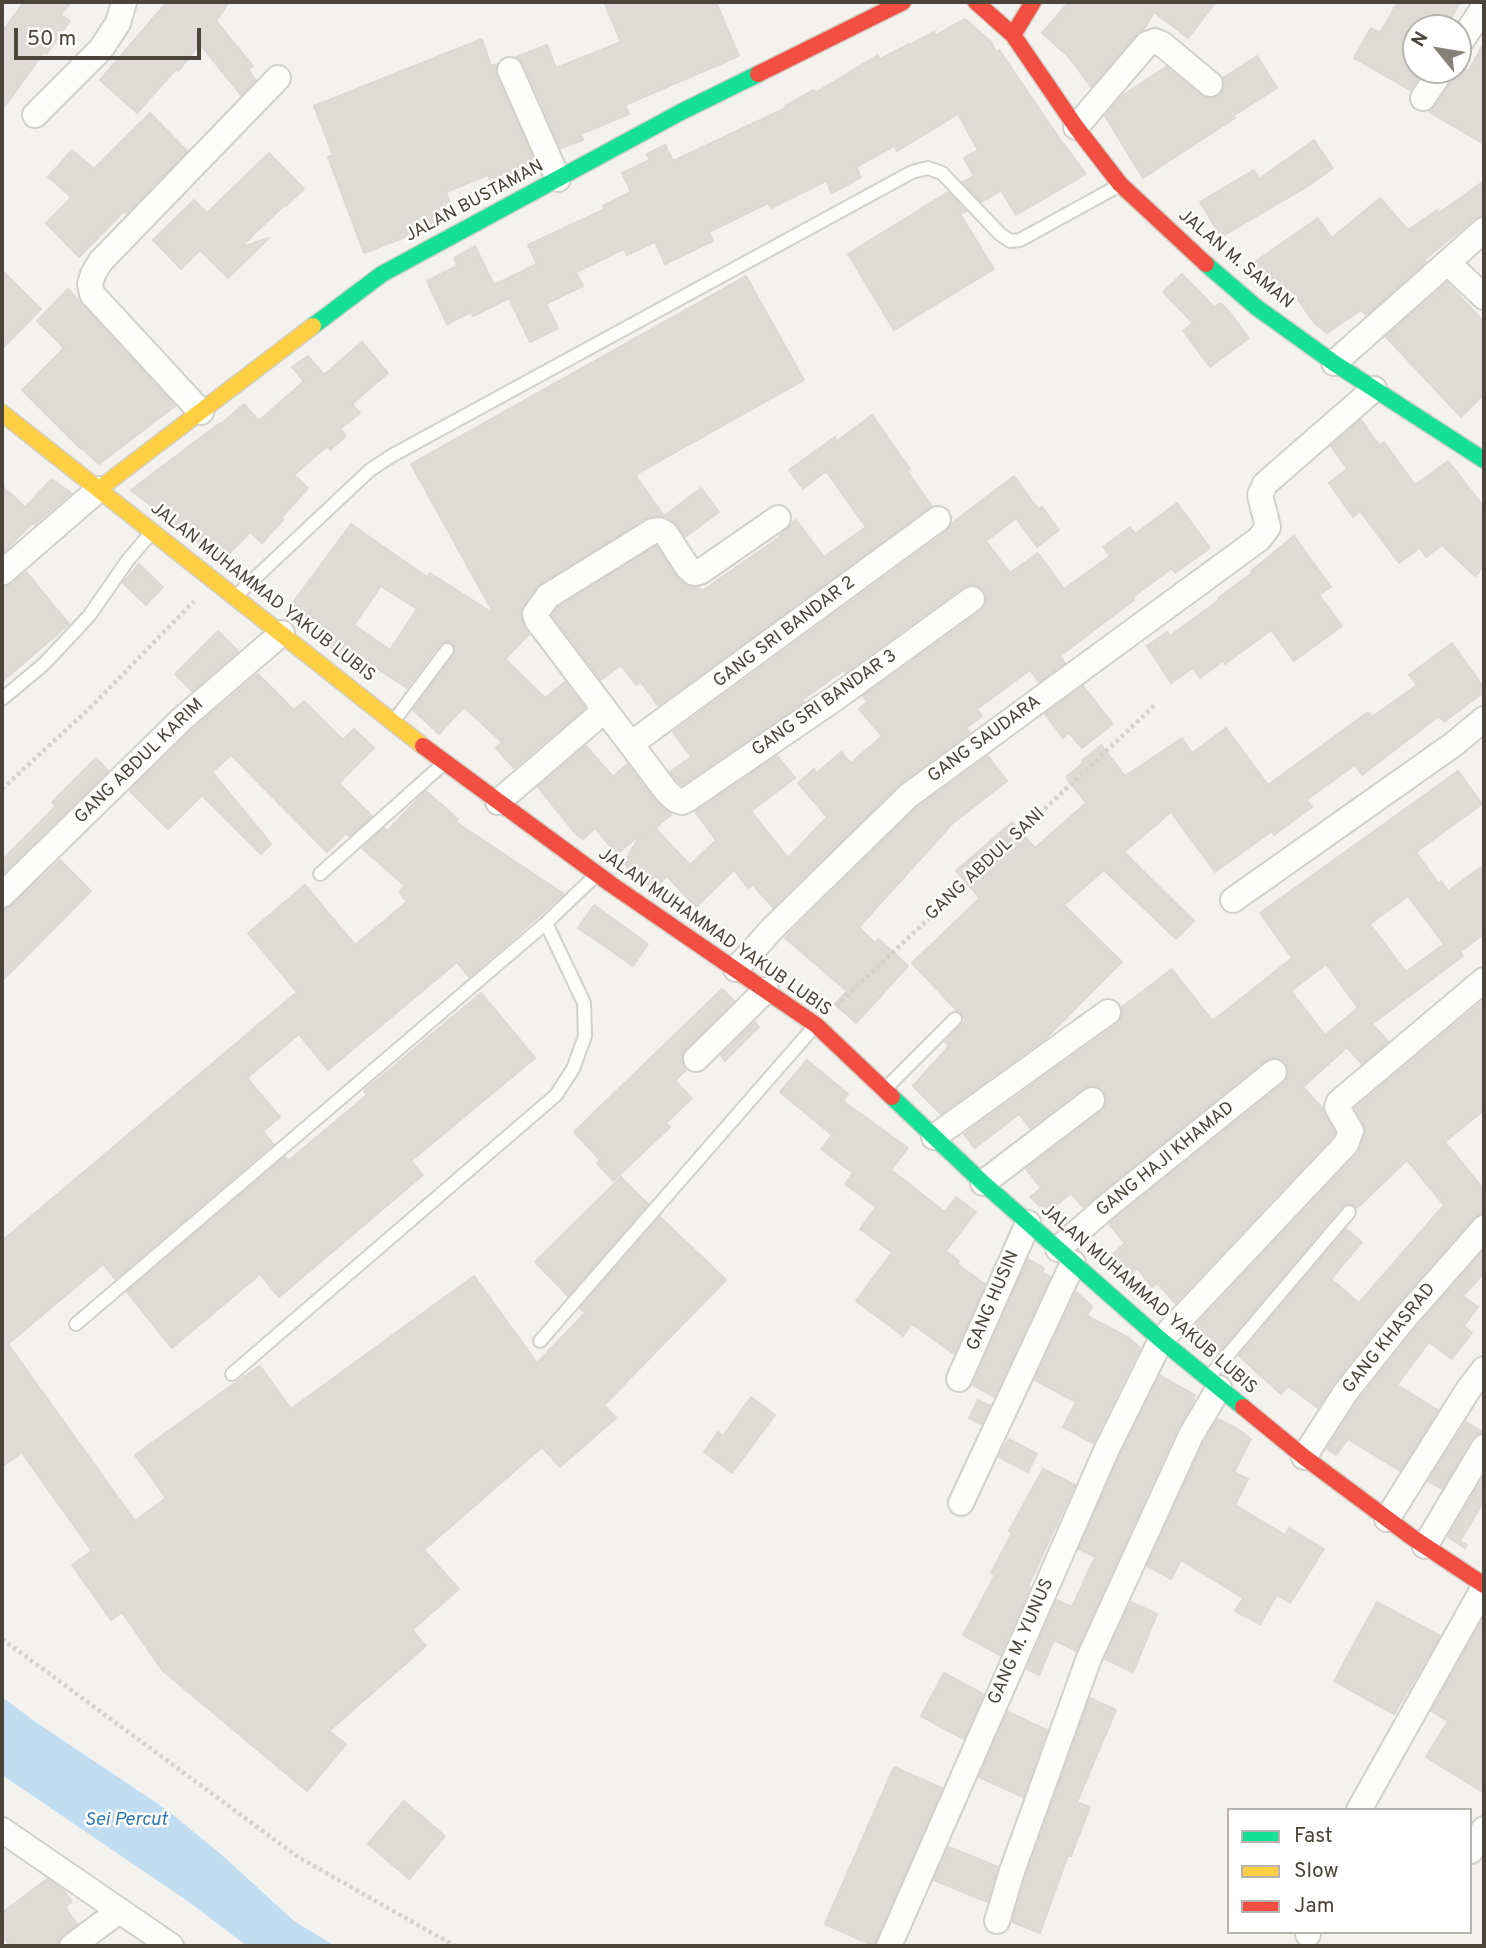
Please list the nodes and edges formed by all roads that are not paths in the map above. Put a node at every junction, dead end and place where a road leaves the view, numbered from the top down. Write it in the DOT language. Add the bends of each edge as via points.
graph roads {
  1 [pos="124,2"];
  2 [pos="903,2"];
  3 [pos="976,2"];
  4 [pos="1033,2"];
  5 [pos="1484,7"];
  6 [pos="1472,25"];
  7 [pos="1013,35"];
  8 [pos="510,70"];
  9 [pos="278,78"];
  10 [pos="1210,84"];
  11 [pos="1432,84"];
  12 [pos="1423,98"];
  13 [pos="35,115"];
  14 [pos="1076,127"];
  15 [pos="558,179"];
  16 [pos="1120,184"];
  17 [pos="1484,230"];
  18 [pos="1448,263"];
  19 [pos="1484,297"];
  20 [pos="1334,363"];
  21 [pos="1374,389"];
  22 [pos="201,412"];
  23 [pos="2,413"];
  24 [pos="1484,460"];
  25 [pos="99,489"];
  26 [pos="778,519"];
  27 [pos="938,519"];
  28 [pos="153,531"];
  29 [pos="2,573"];
  30 [pos="235,596"];
  31 [pos="972,599"];
  32 [pos="282,633"];
  33 [pos="447,650"];
  34 [pos="2,699"];
  35 [pos="605,710"];
  36 [pos="1484,719"];
  37 [pos="393,722"];
  38 [pos="631,744"];
  39 [pos="444,763"];
  40 [pos="498,802"];
  41 [pos="320,874"];
  42 [pos="597,874"];
  43 [pos="2,895"];
  44 [pos="1233,900"];
  45 [pos="546,923"];
  46 [pos="736,969"];
  47 [pos="1484,980"];
  48 [pos="766,990"];
  49 [pos="1108,1013"];
  50 [pos="955,1020"];
  51 [pos="816,1025"];
  52 [pos="696,1059"];
  53 [pos="1274,1072"];
  54 [pos="884,1090"];
  55 [pos="1092,1101"];
  56 [pos="934,1137"];
  57 [pos="983,1183"];
  58 [pos="1349,1212"];
  59 [pos="1028,1223"];
  60 [pos="1484,1228"];
  61 [pos="1066,1256"];
  62 [pos="76,1324"];
  63 [pos="1161,1340"];
  64 [pos="540,1341"];
  65 [pos="1484,1369"];
  66 [pos="232,1374"];
  67 [pos="959,1379"];
  68 [pos="1213,1383"];
  69 [pos="1484,1447"];
  70 [pos="1304,1457"];
  71 [pos="961,1503"];
  72 [pos="1387,1519"];
  73 [pos="1425,1546"];
  74 [pos="1484,1586"];
  75 [pos="1360,1808"];
  76 [pos="2,1829"];
  77 [pos="1484,1829"];
  78 [pos="1472,1848"];
  79 [pos="119,1911"];
  80 [pos="997,1921"];
  81 [pos="72,1946"];
  82 [pos="171,1946"];
  83 [pos="889,1946"];
  1 -- 13 [label="street" via="118,23 101,49"];
  2 -- 15 [label="main road, JALAN BUSTAMAN"];
  3 -- 7 [label="main road"];
  4 -- 7 [label="main road"];
  5 -- 6 [label="street"];
  7 -- 14 [label="main road, JALAN M. SAMAN"];
  8 -- 15 [label="street"];
  9 -- 22 [label="street" via="102,261 90,284 93,294"];
  10 -- 14 [label="street" via="1155,41 1147,44"];
  11 -- 12 [label="street"];
  14 -- 16 [label="main road, JALAN M. SAMAN"];
  15 -- 22 [label="main road, JALAN BUSTAMAN" via="382,274"];
  16 -- 20 [label="main road, JALAN M. SAMAN" via="1256,307"];
  16 -- 30 [label="lane" via="1020,240 1010,241 942,173 929,168 912,172 393,455 370,470"];
  17 -- 18 [label="street"];
  18 -- 19 [label="street"];
  18 -- 20 [label="street"];
  20 -- 21 [label="main road, JALAN M. SAMAN"];
  21 -- 24 [label="main road, JALAN M. SAMAN"];
  21 -- 46 [label="street, GANG SAUDARA" via="1265,484 1260,495 1268,527 1259,539 908,796"];
  22 -- 25 [label="main road, JALAN BUSTAMAN"];
  23 -- 25 [label="main road, JALAN MUHAMMAD YAKUB LUBIS"];
  25 -- 28 [label="main road, JALAN MUHAMMAD YAKUB LUBIS"];
  25 -- 29 [label="street"];
  26 -- 35 [label="street" via="694,573 666,534 653,531 548,596 535,614 537,620"];
  27 -- 38 [label="street, GANG SRI BANDAR 2"];
  28 -- 30 [label="main road, JALAN MUHAMMAD YAKUB LUBIS"];
  28 -- 34 [label="lane" via="89,616 44,664"];
  30 -- 32 [label="main road, JALAN MUHAMMAD YAKUB LUBIS"];
  31 -- 38 [label="street, GANG SRI BANDAR 3" via="682,802 667,792"];
  32 -- 37 [label="main road, JALAN MUHAMMAD YAKUB LUBIS"];
  32 -- 43 [label="street, GANG ABDUL KARIM" via="182,719"];
  33 -- 37 [label="lane"];
  35 -- 38 [label="street"];
  35 -- 40 [label="street"];
  36 -- 44 [label="street"];
  37 -- 39 [label="main road, JALAN MUHAMMAD YAKUB LUBIS"];
  39 -- 40 [label="main road, JALAN MUHAMMAD YAKUB LUBIS"];
  39 -- 41 [label="lane"];
  40 -- 42 [label="main road, JALAN MUHAMMAD YAKUB LUBIS"];
  42 -- 45 [label="lane"];
  42 -- 46 [label="main road, JALAN MUHAMMAD YAKUB LUBIS"];
  45 -- 62 [label="lane"];
  45 -- 66 [label="lane" via="584,1003 585,1036 573,1069 556,1095"];
  46 -- 48 [label="main road, JALAN MUHAMMAD YAKUB LUBIS"];
  47 -- 63 [label="street, GANG M. YUNUS" via="1339,1102 1337,1107 1351,1131 1346,1144"];
  48 -- 51 [label="main road, JALAN MUHAMMAD YAKUB LUBIS"];
  48 -- 52 [label="street"];
  49 -- 56 [label="street"];
  50 -- 54 [label="lane"];
  51 -- 54 [label="main road, JALAN MUHAMMAD YAKUB LUBIS"];
  51 -- 64 [label="lane"];
  53 -- 61 [label="street, GANG HAJI KHAMAD" via="1106,1207"];
  54 -- 56 [label="main road, JALAN MUHAMMAD YAKUB LUBIS"];
  55 -- 57 [label="street"];
  56 -- 57 [label="main road, JALAN MUHAMMAD YAKUB LUBIS"];
  57 -- 59 [label="main road, JALAN MUHAMMAD YAKUB LUBIS"];
  58 -- 68 [label="lane"];
  59 -- 61 [label="main road, JALAN MUHAMMAD YAKUB LUBIS"];
  59 -- 67 [label="street, GANG HUSIN"];
  60 -- 70 [label="street, GANG KHASRAD" via="1345,1392"];
  61 -- 63 [label="main road, JALAN MUHAMMAD YAKUB LUBIS"];
  61 -- 71 [label="street"];
  63 -- 68 [label="main road, JALAN MUHAMMAD YAKUB LUBIS"];
  63 -- 83 [label="street, GANG M. YUNUS" via="1106,1451"];
  65 -- 72 [label="street"];
  68 -- 70 [label="main road, JALAN MUHAMMAD YAKUB LUBIS"];
  68 -- 80 [label="street" via="1089,1658"];
  69 -- 73 [label="street"];
  70 -- 72 [label="main road, JALAN MUHAMMAD YAKUB LUBIS"];
  72 -- 73 [label="main road, JALAN MUHAMMAD YAKUB LUBIS"];
  73 -- 74 [label="main road, JALAN MUHAMMAD YAKUB LUBIS"];
  74 -- 75 [label="street"];
  76 -- 79 [label="street"];
  77 -- 78 [label="street"];
  79 -- 81 [label="street"];
  79 -- 82 [label="street"];
}
